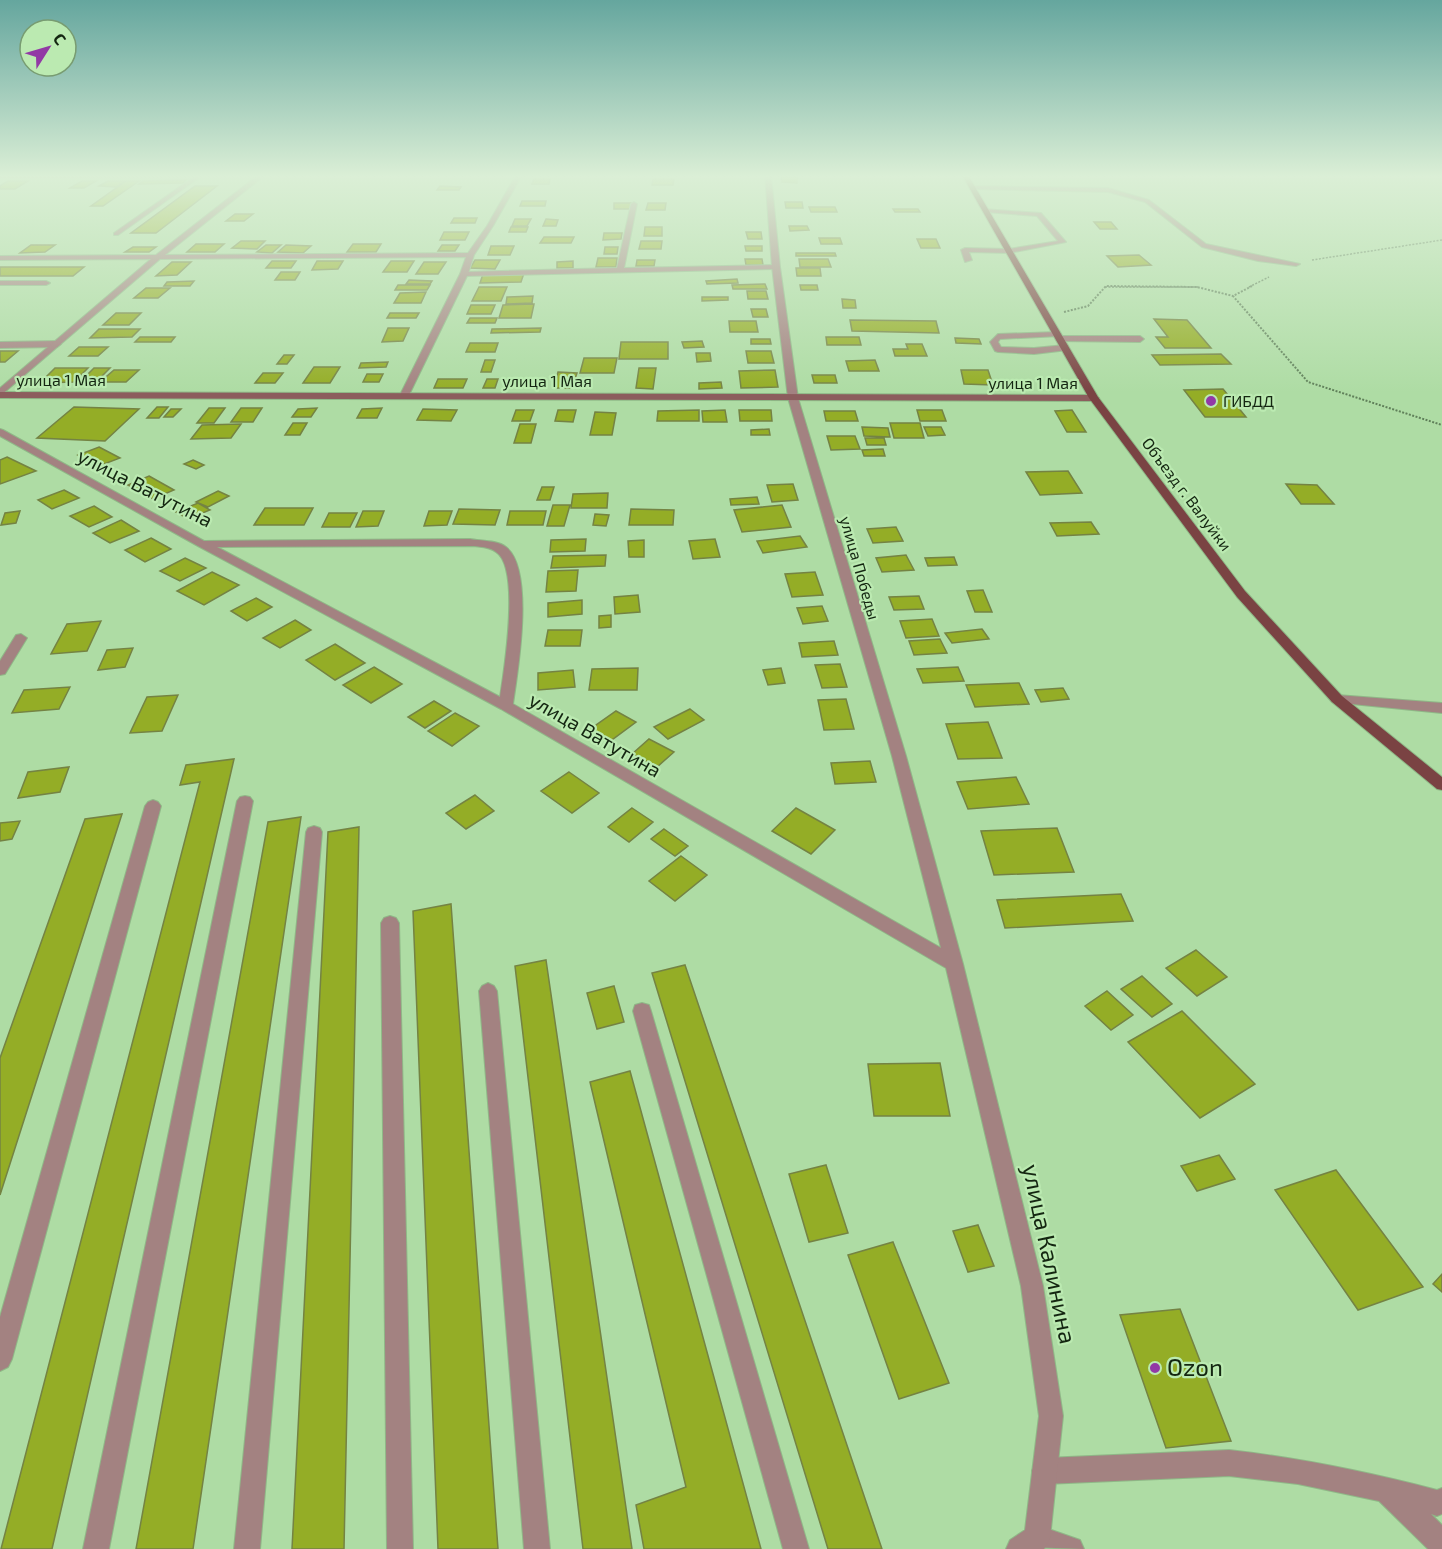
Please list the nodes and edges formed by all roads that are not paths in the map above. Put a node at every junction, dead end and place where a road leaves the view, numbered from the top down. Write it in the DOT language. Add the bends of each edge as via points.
graph roads {
  1 [pos="170,247"];
  2 [pos="475,247"];
  3 [pos="625,247"];
  4 [pos="774,247"];
  5 [pos="1007,247"];
  6 [pos="1032,247"];
  7 [pos="1209,247"];
  8 [pos="1009,251"];
  9 [pos="470,255"];
  10 [pos="158,257"];
  11 [pos="0,258"];
  12 [pos="968,260"];
  13 [pos="1296,264"];
  14 [pos="776,267"];
  15 [pos="620,270"];
  16 [pos="464,273"];
  17 [pos="0,283"];
  18 [pos="46,283"];
  19 [pos="1140,339"];
  20 [pos="1061,340"];
  21 [pos="57,344"];
  22 [pos="0,345"];
  23 [pos="0,394"];
  24 [pos="405,395"];
  25 [pos="793,398"];
  26 [pos="1094,398"];
  27 [pos="0,432"];
  28 [pos="202,544"];
  29 [pos="21,638"];
  30 [pos="0,671"];
  31 [pos="1337,699"];
  32 [pos="506,706"];
  33 [pos="1442,708"];
  34 [pos="1442,785"];
  35 [pos="245,801"];
  36 [pos="153,806"];
  37 [pos="314,832"];
  38 [pos="390,923"];
  39 [pos="954,964"];
  40 [pos="488,991"];
  41 [pos="642,1011"];
  42 [pos="0,1359"];
  43 [pos="1045,1471"];
  44 [pos="1385,1489"];
  45 [pos="1442,1501"];
  46 [pos="1028,1543"];
  47 [pos="1442,1544"];
  48 [pos="96,1549"];
  49 [pos="247,1549"];
  50 [pos="400,1549"];
  51 [pos="537,1549"];
  52 [pos="796,1549"];
  53 [pos="1071,1549"];
  1 -- 10 [label="street"];
  2 -- 9 [label="street"];
  3 -- 15 [label="street"];
  4 -- 14 [label="street, улица Победы"];
  5 -- 8 [label="main road, Объезд г. Валуйки"];
  6 -- 8 [label="street"];
  7 -- 13 [label="street"];
  8 -- 12 [label="street" via="965,250"];
  8 -- 20 [label="main road, Объезд г. Валуйки"];
  9 -- 10 [label="street"];
  9 -- 16 [label="street"];
  10 -- 11 [label="street"];
  10 -- 21 [label="street"];
  14 -- 15 [label="street"];
  14 -- 25 [label="street, улица Победы"];
  15 -- 16 [label="street"];
  16 -- 24 [label="street"];
  17 -- 18 [label="street"];
  19 -- 20 [label="street"];
  20 -- 20 [label="street" via="998,337 994,342 998,349 1011,351"];
  20 -- 26 [label="main road, Объезд г. Валуйки"];
  21 -- 22 [label="street"];
  21 -- 23 [label="street"];
  23 -- 24 [label="main road, улица 1 Мая"];
  24 -- 25 [label="main road, улица 1 Мая"];
  25 -- 26 [label="main road, улица 1 Мая"];
  25 -- 39 [label="street, улица Победы" via="899,756"];
  26 -- 31 [label="main road, Объезд г. Валуйки" via="1241,594"];
  27 -- 28 [label="street, улица Ватутина"];
  28 -- 32 [label="street"];
  28 -- 32 [label="street, улица Ватутина" via="470,542 501,549 512,561 516,599"];
  29 -- 30 [label="street"];
  31 -- 33 [label="street"];
  31 -- 34 [label="main road, Объезд г. Валуйки"];
  32 -- 39 [label="street, улица Ватутина"];
  35 -- 48 [label="street"];
  36 -- 42 [label="street"];
  37 -- 49 [label="street"];
  38 -- 50 [label="street"];
  39 -- 43 [label="street, улица Калинина" via="1032,1286 1051,1416"];
  40 -- 51 [label="street"];
  41 -- 52 [label="street"];
  43 -- 44 [label="street" via="1229,1463 1298,1471"];
  43 -- 46 [label="street, улица Калинина"];
  44 -- 45 [label="street"];
  44 -- 47 [label="street"];
  46 -- 53 [label="street"];
}
